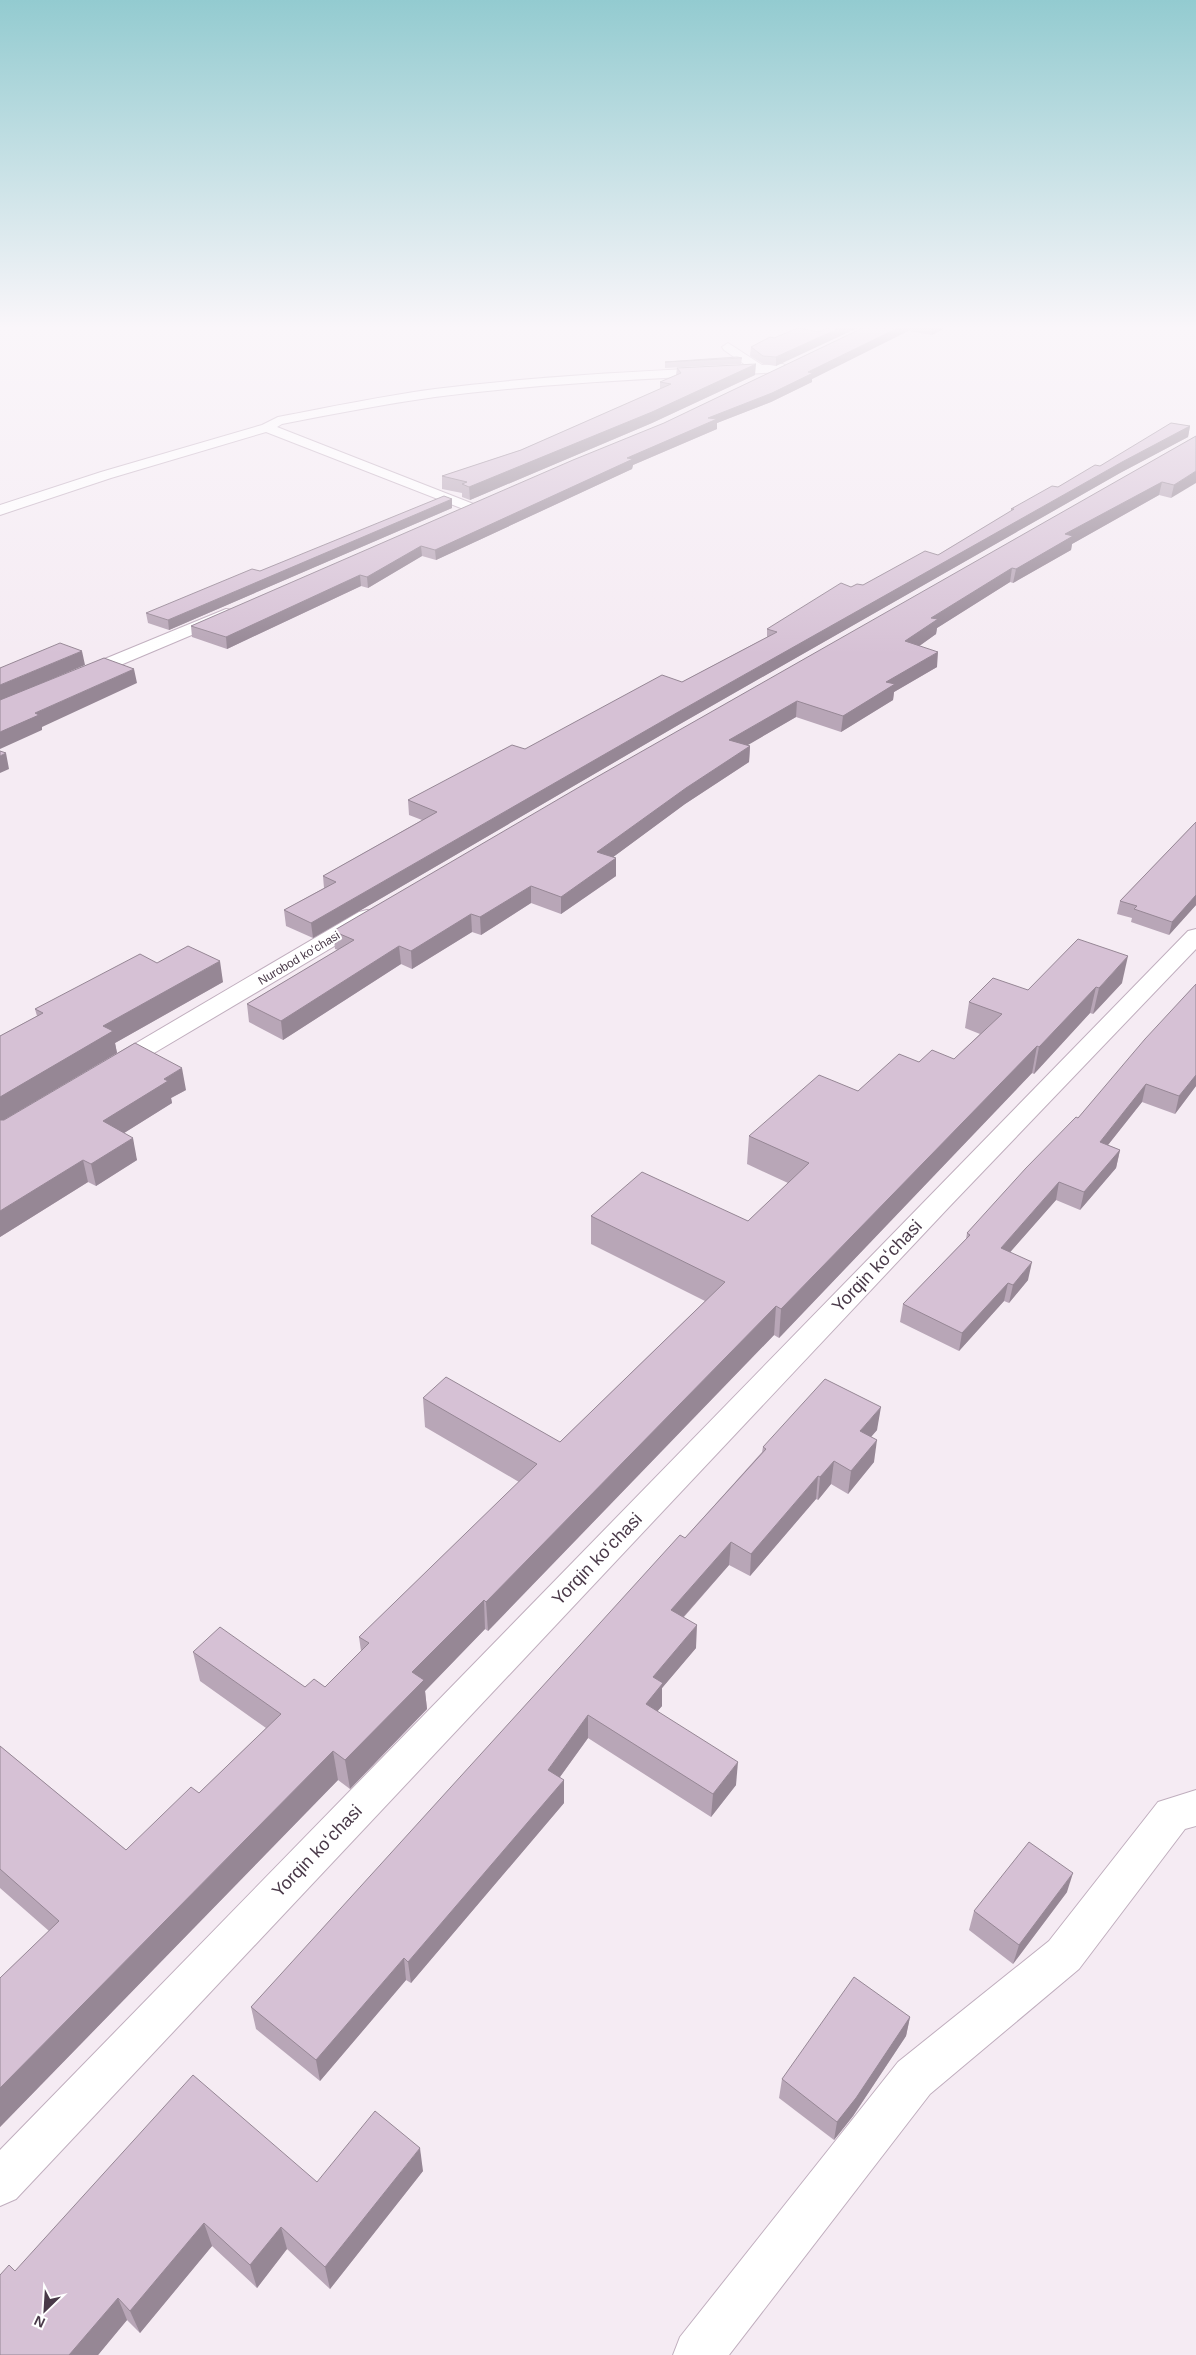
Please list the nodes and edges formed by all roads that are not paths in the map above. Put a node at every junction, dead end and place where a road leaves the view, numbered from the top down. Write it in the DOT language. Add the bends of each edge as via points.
graph roads {
  1 [pos="243,435"];
  2 [pos="285,435"];
  3 [pos="0,510"];
  4 [pos="453,515"];
  5 [pos="244,607"];
  6 [pos="61,684"];
  7 [pos="382,908"];
  8 [pos="1196,936"];
  9 [pos="94,1079"];
  10 [pos="1196,1808"];
  11 [pos="0,2183"];
  12 [pos="698,2355"];
  1 -- 3 [label="street"];
  2 -- 4 [label="street" via="475,506"];
  5 -- 6 [label="street"];
  7 -- 9 [label="street, Nurobod koʻchasi"];
  8 -- 11 [label="street, Yorqin koʻchasi"];
  10 -- 12 [label="street" via="1172,1815 1064,1955 914,2078"];
}
